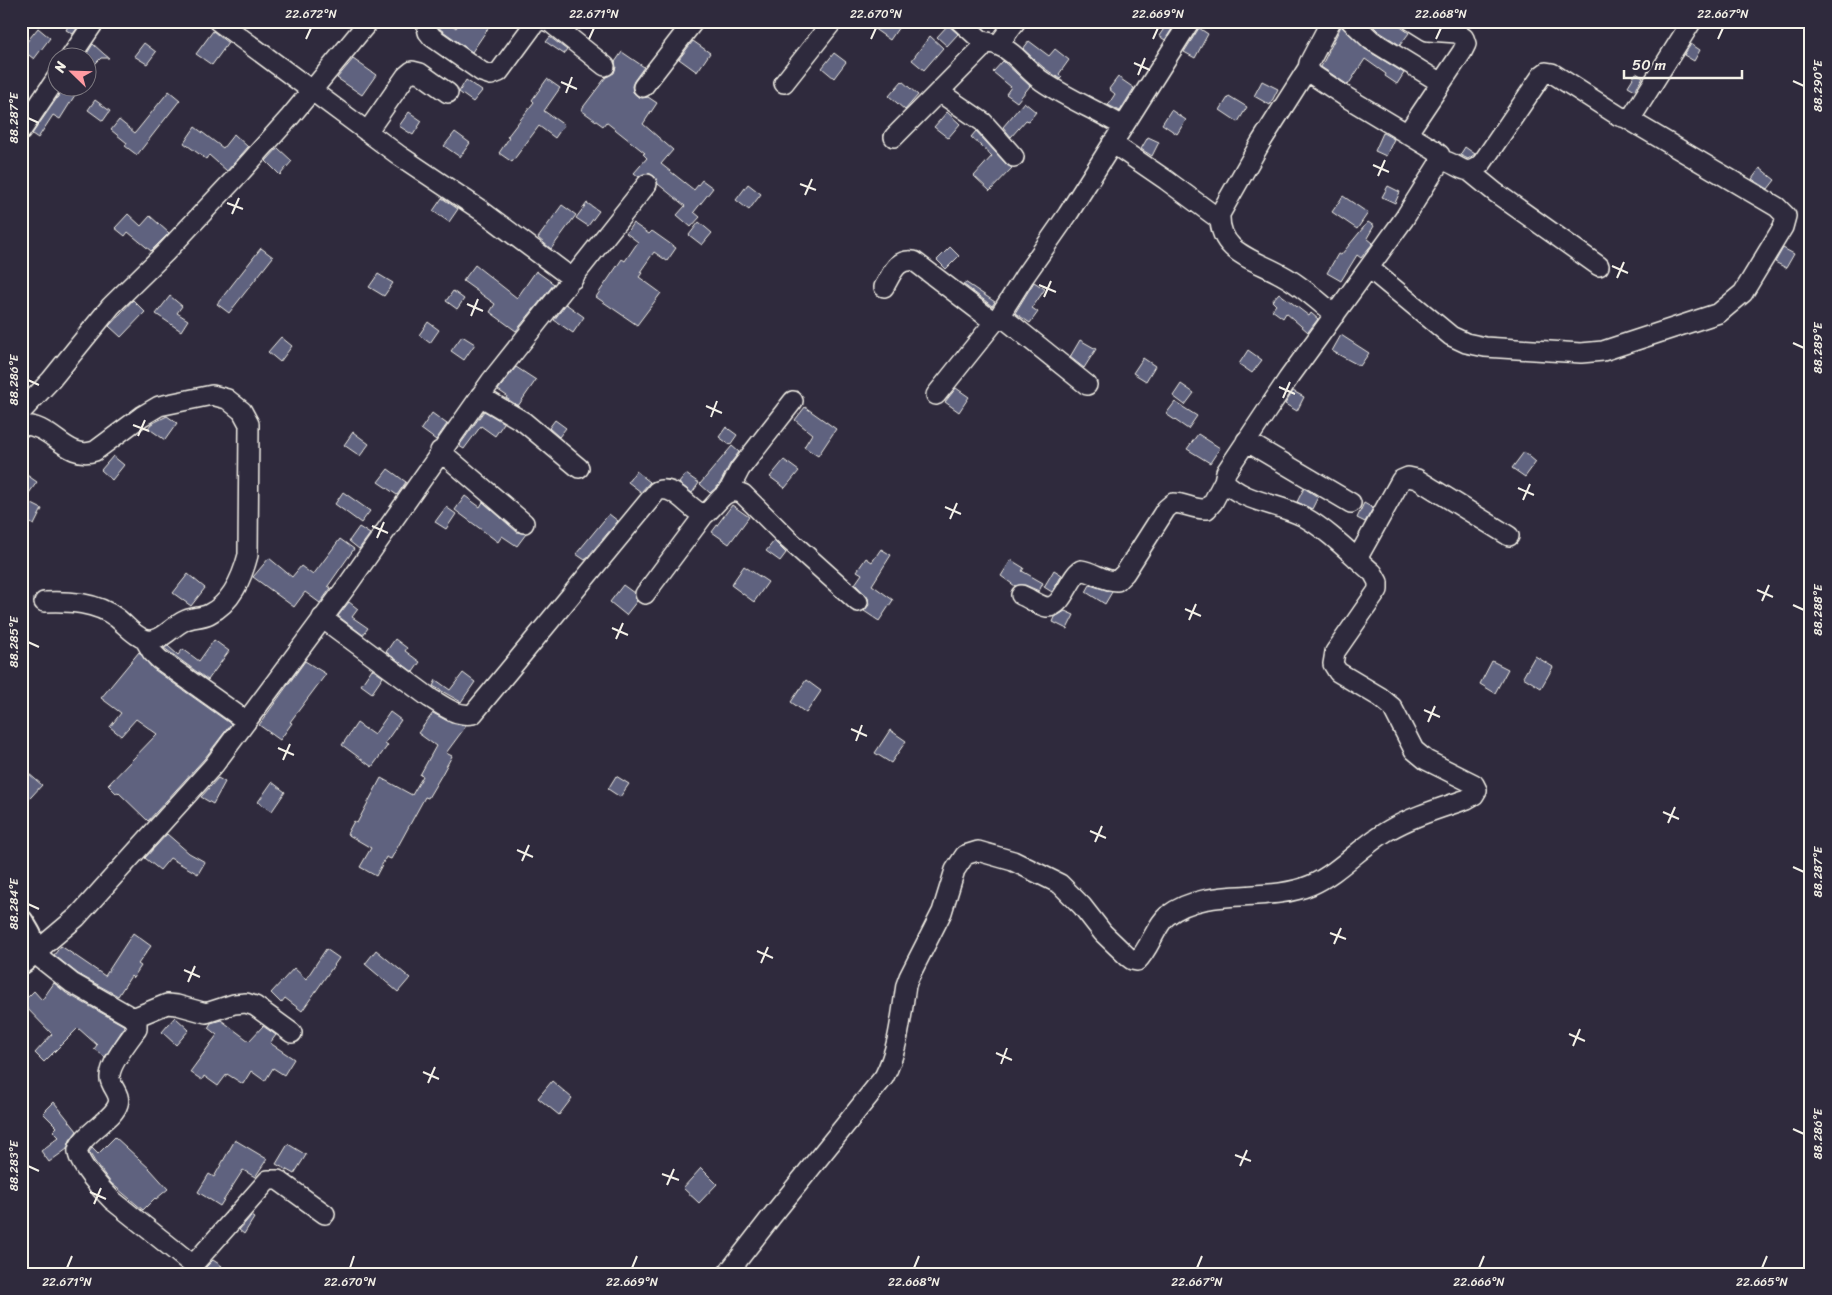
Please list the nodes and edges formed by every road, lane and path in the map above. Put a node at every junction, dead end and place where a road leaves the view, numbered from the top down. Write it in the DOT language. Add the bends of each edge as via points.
graph roads {
  1 [pos="95,21"];
  2 [pos="218,21"];
  3 [pos="369,21"];
  4 [pos="426,21"];
  5 [pos="430,21"];
  6 [pos="539,21"];
  7 [pos="546,21"];
  8 [pos="694,21"];
  9 [pos="833,21"];
  10 [pos="960,21"];
  11 [pos="1016,21"];
  12 [pos="1190,21"];
  13 [pos="1330,21"];
  14 [pos="1351,21"];
  15 [pos="1412,21"];
  16 [pos="1692,21"];
  17 [pos="990,43"];
  18 [pos="77,48"];
  19 [pos="605,66"];
  20 [pos="1308,68"];
  21 [pos="784,83"];
  22 [pos="1442,83"];
  23 [pos="643,87"];
  24 [pos="312,90"];
  25 [pos="48,91"];
  26 [pos="939,92"];
  27 [pos="448,94"];
  28 [pos="1626,118"];
  29 [pos="1123,126"];
  30 [pos="21,131"];
  31 [pos="367,132"];
  32 [pos="1407,134"];
  33 [pos="894,137"];
  34 [pos="1112,144"];
  35 [pos="1014,157"];
  36 [pos="1441,160"];
  37 [pos="1469,171"];
  38 [pos="647,184"];
  39 [pos="1219,219"];
  40 [pos="1599,266"];
  41 [pos="1369,268"];
  42 [pos="573,279"];
  43 [pos="884,287"];
  44 [pos="1335,315"];
  45 [pos="997,318"];
  46 [pos="1087,385"];
  47 [pos="936,395"];
  48 [pos="480,396"];
  49 [pos="793,401"];
  50 [pos="21,412"];
  51 [pos="21,425"];
  52 [pos="1246,441"];
  53 [pos="440,451"];
  54 [pos="579,468"];
  55 [pos="1224,481"];
  56 [pos="728,492"];
  57 [pos="1351,503"];
  58 [pos="704,515"];
  59 [pos="524,523"];
  60 [pos="1509,536"];
  61 [pos="1357,559"];
  62 [pos="645,594"];
  63 [pos="1021,595"];
  64 [pos="44,602"];
  65 [pos="858,602"];
  66 [pos="322,618"];
  67 [pos="145,640"];
  68 [pos="246,721"];
  69 [pos="21,922"];
  70 [pos="29,957"];
  71 [pos="133,1018"];
  72 [pos="292,1033"];
  73 [pos="325,1214"];
  74 [pos="194,1269"];
  75 [pos="727,1274"];
  1 -- 18 [label="street"];
  2 -- 24 [label="street"];
  3 -- 24 [label="street"];
  4 -- 5 [label="street"];
  4 -- 6 [label="street" via="432,37 491,75 498,72"];
  7 -- 19 [label="street"];
  8 -- 23 [label="street"];
  9 -- 21 [label="street"];
  10 -- 17 [label="street"];
  11 -- 17 [label="street"];
  12 -- 29 [label="street"];
  13 -- 20 [label="street"];
  14 -- 22 [label="street" via="1371,40"];
  15 -- 22 [label="street" via="1428,31 1457,33 1464,38 1466,44"];
  16 -- 28 [label="street" via="1633,115"];
  17 -- 26 [label="street"];
  17 -- 29 [label="street" via="1007,50 1041,81"];
  20 -- 32 [label="street" via="1313,75 1346,97"];
  20 -- 39 [label="street"];
  22 -- 32 [label="street"];
  24 -- 31 [label="street"];
  24 -- 50 [label="street" via="240,173 111,306"];
  25 -- 30 [label="street"];
  26 -- 33 [label="street"];
  26 -- 35 [label="street" via="983,122"];
  27 -- 31 [label="street" via="420,73 412,72"];
  28 -- 37 [label="street" via="1546,72 1482,163 1474,171"];
  28 -- 41 [label="street" via="1777,207 1786,216 1783,227 1743,292 1718,313 1603,351 1582,353 1485,347 1451,336"];
  29 -- 34 [label="street"];
  31 -- 42 [label="street"];
  32 -- 36 [label="street" via="1434,150"];
  34 -- 39 [label="street"];
  34 -- 45 [label="street"];
  36 -- 37 [label="street"];
  36 -- 41 [label="street"];
  37 -- 40 [label="street"];
  38 -- 42 [label="street"];
  39 -- 44 [label="street" via="1224,240 1239,253 1283,275"];
  41 -- 44 [label="street"];
  42 -- 48 [label="street"];
  43 -- 45 [label="street" via="897,264 914,261"];
  44 -- 52 [label="street"];
  45 -- 46 [label="street"];
  45 -- 47 [label="street"];
  48 -- 53 [label="street"];
  48 -- 54 [label="street" via="524,422"];
  49 -- 56 [label="street" via="740,469"];
  51 -- 67 [label="street" via="39,428 77,453 86,454 142,416 174,401 212,395 226,399 242,411 249,424 250,534 242,576 220,609 184,620 155,641"];
  52 -- 55 [label="street" via="1226,472"];
  52 -- 57 [label="street"];
  53 -- 59 [label="street"];
  53 -- 66 [label="street"];
  55 -- 61 [label="street" via="1254,499 1306,518"];
  55 -- 63 [label="street" via="1207,509 1196,510 1173,503 1166,509 1117,581 1108,581 1081,570 1075,573 1054,606 1047,607"];
  56 -- 58 [label="street"];
  56 -- 65 [label="street" via="736,490 743,494"];
  58 -- 62 [label="street"];
  58 -- 66 [label="street" via="670,490 657,492 473,714 465,716 430,698"];
  60 -- 61 [label="street" via="1417,479 1408,477 1402,480"];
  61 -- 75 [label="street" via="1374,573 1378,590 1334,652 1333,664 1338,672 1392,707 1414,750 1426,760 1474,784 1477,790 1474,795 1388,831 1312,884 1289,892 1204,900 1182,908 1165,917 1137,961 1128,957 1103,932 1060,884 1013,861 978,851 965,855 956,870 942,912 906,985 898,1043 884,1077"];
  64 -- 67 [label="street" via="81,603 99,608"];
  66 -- 68 [label="street"];
  67 -- 68 [label="street" via="159,659"];
  68 -- 70 [label="street" via="214,765 77,917"];
  69 -- 70 [label="street" via="33,947"];
  70 -- 71 [label="street"];
  71 -- 72 [label="street" via="167,1004 206,1013 246,1003"];
  71 -- 74 [label="street" via="138,1023 137,1029 111,1068 109,1077 119,1097 118,1105 82,1143 78,1158 112,1200"];
  73 -- 74 [label="street" via="278,1180 268,1180"];
}
